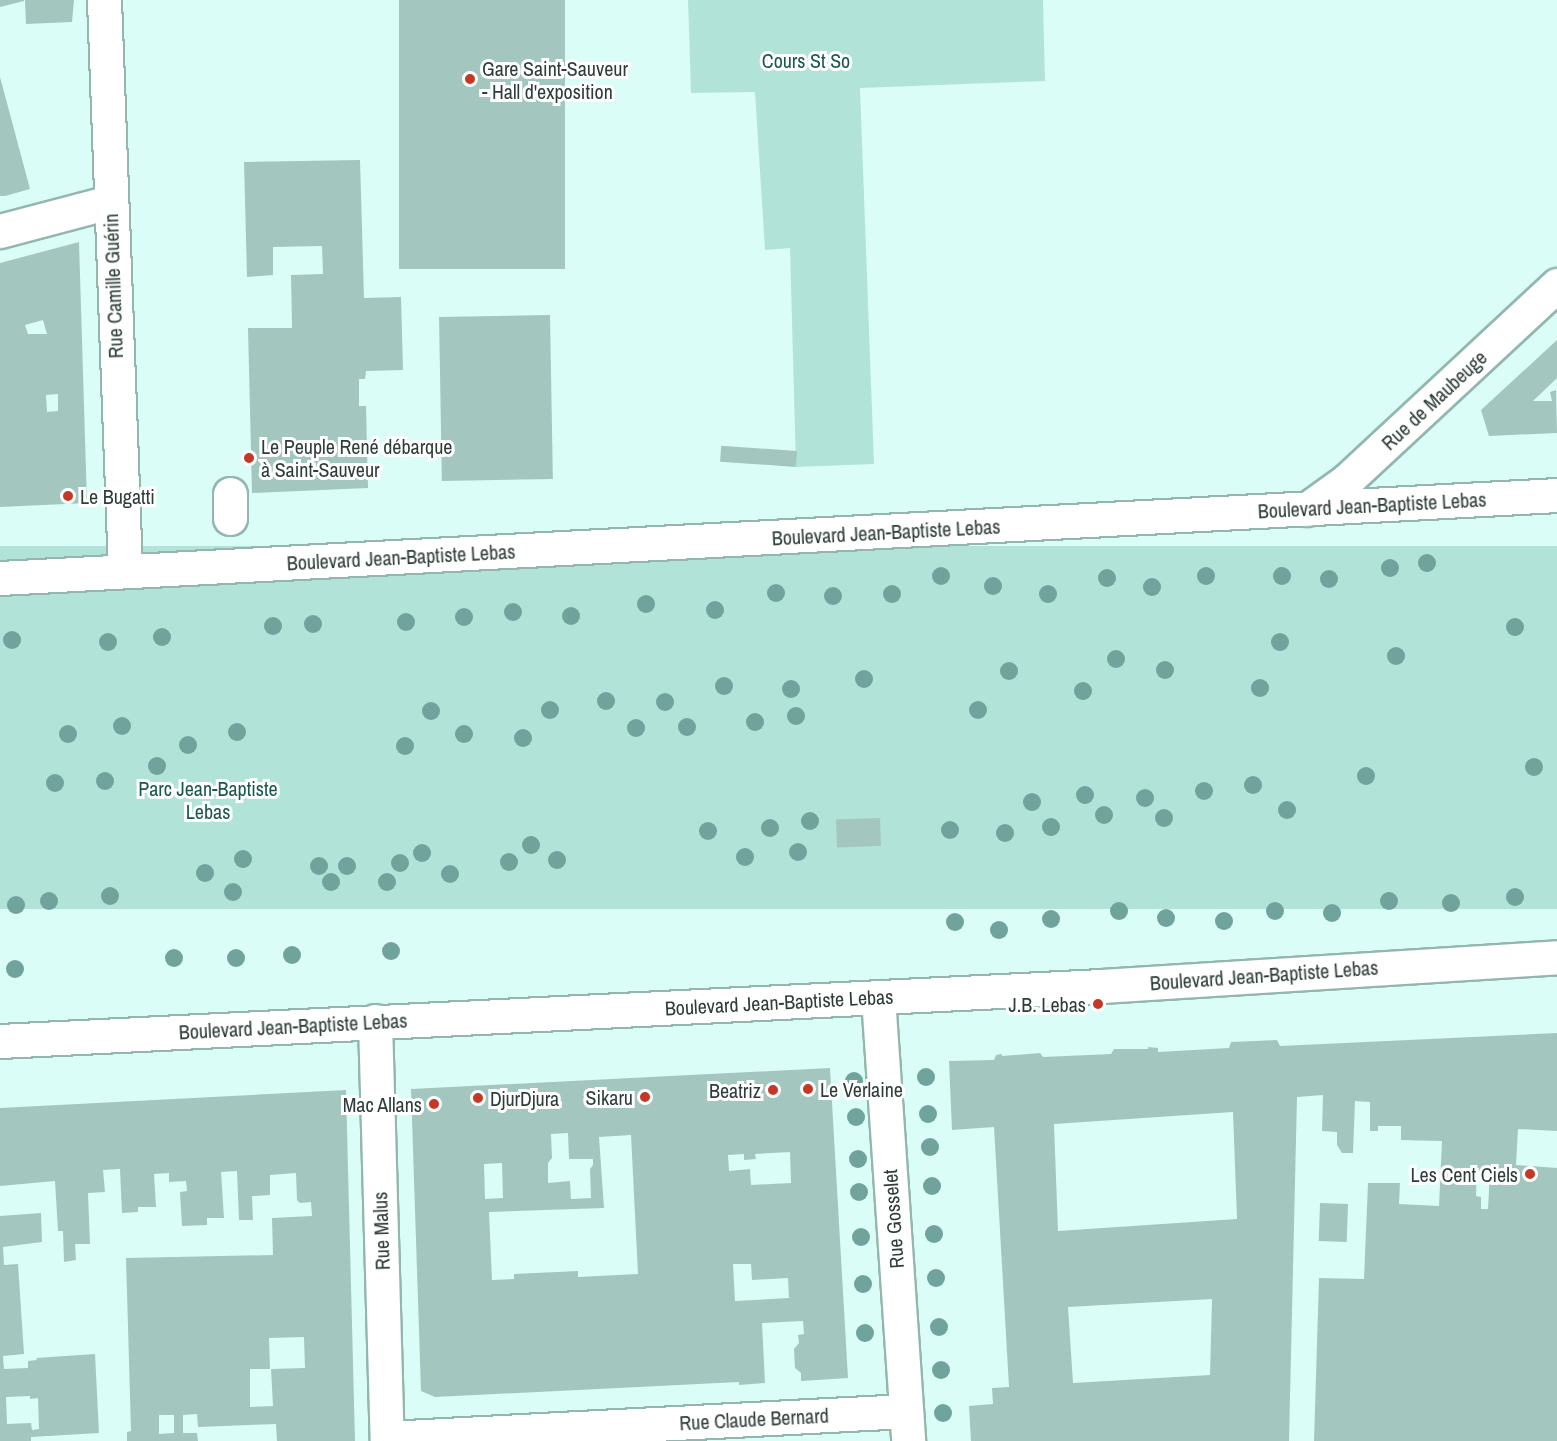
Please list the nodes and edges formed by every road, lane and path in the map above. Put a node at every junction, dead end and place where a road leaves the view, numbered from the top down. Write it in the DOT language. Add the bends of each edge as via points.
graph roads {
  1 [pos="104,0"];
  2 [pos="110,202"];
  3 [pos="0,231"];
  4 [pos="1557,285"];
  5 [pos="1557,495"];
  6 [pos="1307,509"];
  7 [pos="125,572"];
  8 [pos="0,578"];
  9 [pos="1557,957"];
  10 [pos="878,997"];
  11 [pos="375,1022"];
  12 [pos="0,1041"];
  13 [pos="907,1426"];
  14 [pos="387,1440"];
  1 -- 2 [label="main road, Rue Camille Guérin"];
  2 -- 3 [label="main road"];
  2 -- 7 [label="main road, Rue Camille Guérin"];
  4 -- 6 [label="main road, Rue de Maubeuge" via="1354,474"];
  5 -- 6 [label="main road, Boulevard Jean-Baptiste Lebas"];
  6 -- 7 [label="main road, Boulevard Jean-Baptiste Lebas"];
  7 -- 8 [label="main road, Boulevard Jean-Baptiste Lebas"];
  9 -- 10 [label="main road, Boulevard Jean-Baptiste Lebas"];
  10 -- 11 [label="main road, Boulevard Jean-Baptiste Lebas"];
  10 -- 13 [label="main road, Rue Gosselet"];
  11 -- 12 [label="main road, Boulevard Jean-Baptiste Lebas"];
  11 -- 14 [label="main road, Rue Malus"];
  13 -- 14 [label="main road, Rue Claude Bernard"];
}
